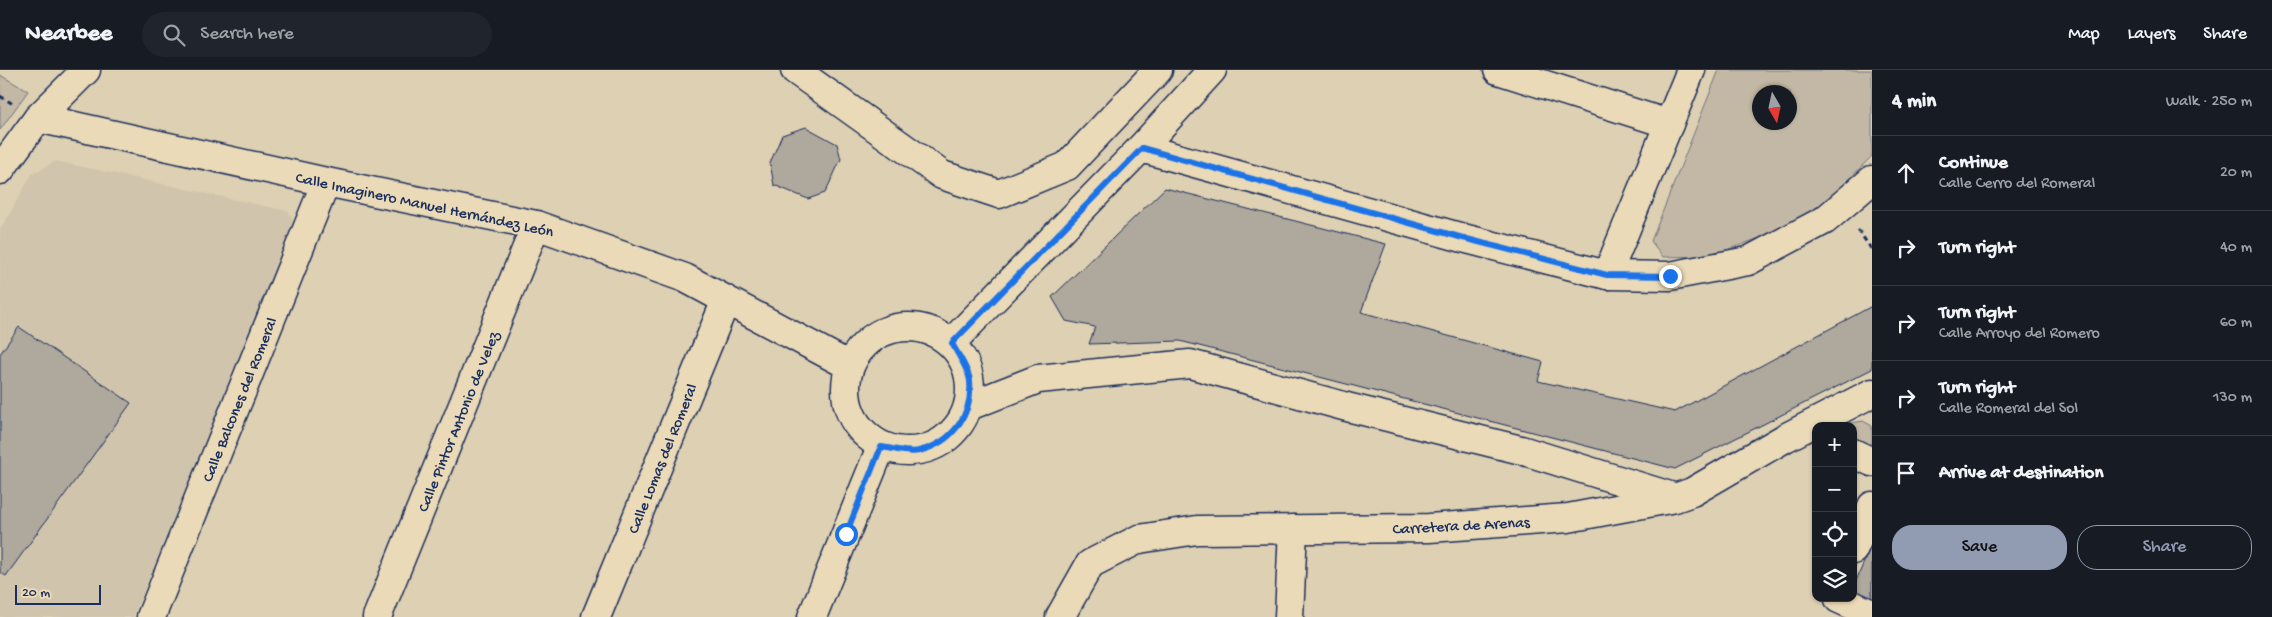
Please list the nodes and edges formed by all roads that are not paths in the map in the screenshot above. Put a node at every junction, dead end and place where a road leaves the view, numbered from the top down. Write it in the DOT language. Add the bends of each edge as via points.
graph roads {
  1 [pos="86,70"];
  2 [pos="795,70"];
  3 [pos="1158,70"];
  4 [pos="1212,70"];
  5 [pos="1498,70"];
  6 [pos="1691,70"];
  7 [pos="38,118"];
  8 [pos="1669,124"];
  9 [pos="1142,148"];
  10 [pos="0,170"];
  11 [pos="1872,180"];
  12 [pos="326,182"];
  13 [pos="536,225"];
  14 [pos="1607,275"];
  15 [pos="726,300"];
  16 [pos="952,343"];
  17 [pos="848,365"];
  18 [pos="1867,398"];
  19 [pos="969,406"];
  20 [pos="1786,438"];
  21 [pos="1812,441"];
  22 [pos="881,447"];
  23 [pos="1857,455"];
  24 [pos="1872,462"];
  25 [pos="1675,498"];
  26 [pos="1872,506"];
  27 [pos="1293,529"];
  28 [pos="1857,541"];
  29 [pos="1837,602"];
  30 [pos="1846,602"];
  31 [pos="1872,614"];
  32 [pos="151,617"];
  33 [pos="377,617"];
  34 [pos="596,617"];
  35 [pos="812,617"];
  36 [pos="1060,617"];
  37 [pos="1289,617"];
  38 [pos="1829,617"];
  1 -- 7 [label="street"];
  2 -- 3 [label="street" via="942,175 999,194 1067,166"];
  4 -- 9 [label="street"];
  5 -- 8 [label="street"];
  6 -- 8 [label="street"];
  7 -- 10 [label="street"];
  7 -- 12 [label="street, Calle Imaginero Manuel Hernández León"];
  8 -- 14 [label="street"];
  9 -- 14 [label="street"];
  9 -- 16 [label="street"];
  11 -- 14 [label="street" via="1826,220 1748,262 1670,276"];
  12 -- 13 [label="street, Calle Imaginero Manuel Hernández León"];
  12 -- 32 [label="street, Calle Balcones del Romeral"];
  13 -- 15 [label="street, Calle Imaginero Manuel Hernández León" via="685,278"];
  13 -- 33 [label="street, Calle Pintor Antonio de Velez"];
  15 -- 17 [label="street, Calle Imaginero Manuel Hernández León"];
  15 -- 34 [label="street, Calle Lomas del Romeral"];
  16 -- 17 [label="street" via="930,330 897,326 856,352"];
  16 -- 19 [label="street" via="970,379"];
  17 -- 22 [label="street" via="846,406 870,440"];
  18 -- 20 [label="street, Carretera de Arenas"];
  19 -- 22 [label="street" via="959,426 944,441 917,452"];
  19 -- 25 [label="street" via="1038,379 1190,364 1521,450"];
  20 -- 21 [label="street"];
  20 -- 25 [label="street, Carretera de Arenas" via="1692,492"];
  22 -- 35 [label="street"];
  23 -- 24 [label="street"];
  25 -- 27 [label="street, Carretera de Arenas" via="1568,518 1429,528"];
  26 -- 28 [label="street"];
  27 -- 36 [label="street, Carretera de Arenas" via="1197,530 1139,539 1090,564"];
  27 -- 37 [label="street"];
  29 -- 38 [label="street"];
  30 -- 31 [label="street"];
}
